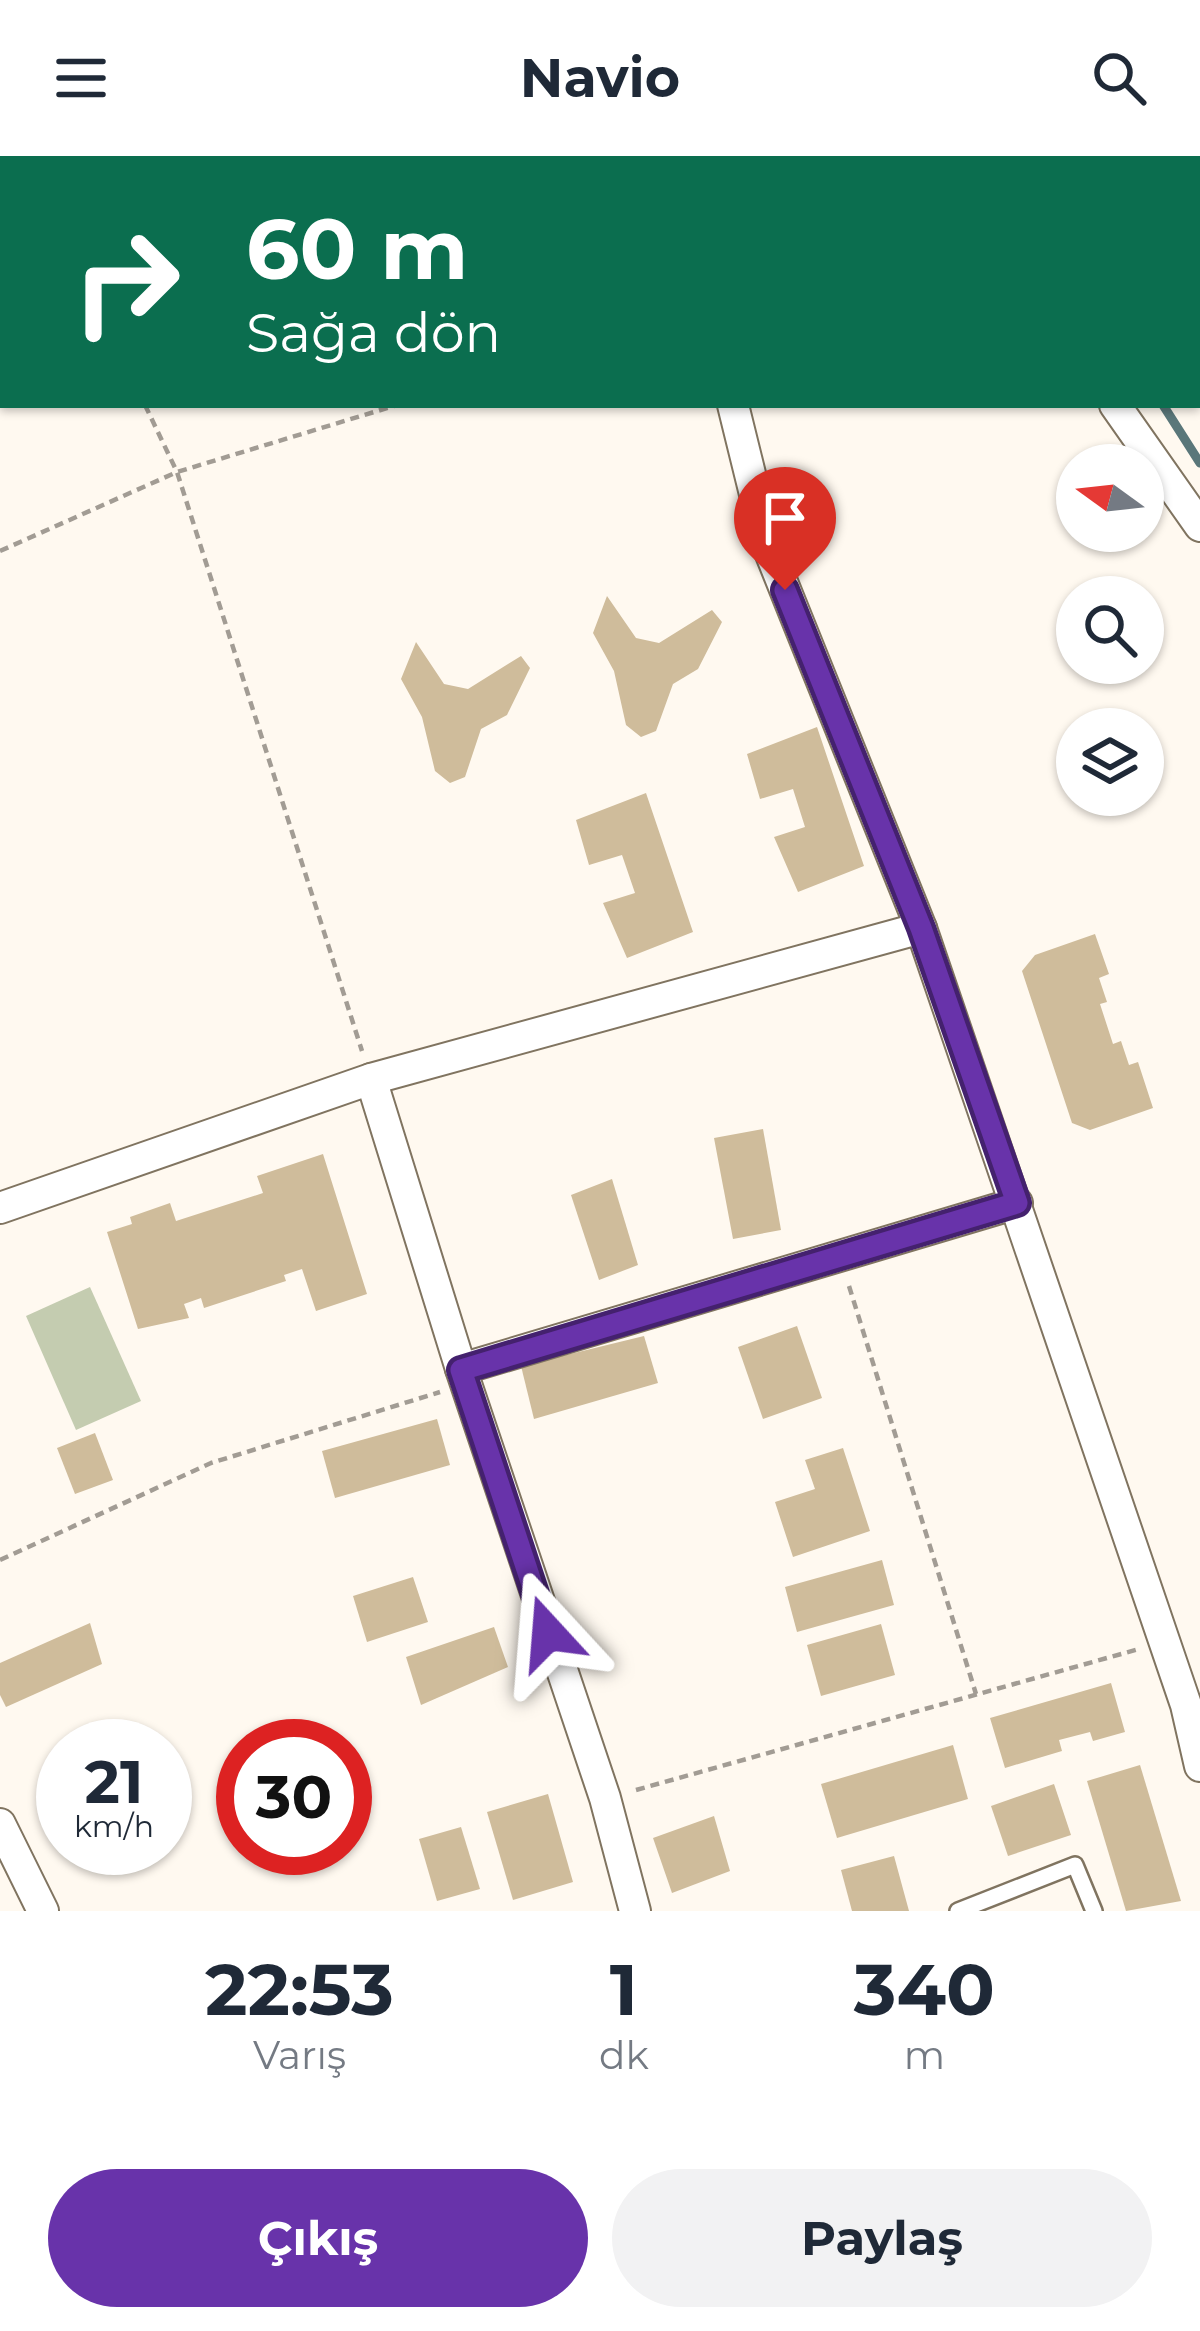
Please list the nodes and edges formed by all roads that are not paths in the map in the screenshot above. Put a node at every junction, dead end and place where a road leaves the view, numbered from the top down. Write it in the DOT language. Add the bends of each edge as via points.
graph roads {
  1 [pos="734,408"];
  2 [pos="1117,408"];
  3 [pos="1200,526"];
  4 [pos="921,928"];
  5 [pos="371,1079"];
  6 [pos="1017,1203"];
  7 [pos="0,1208"];
  8 [pos="462,1377"];
  9 [pos="1200,1766"];
  10 [pos="0,1824"];
  11 [pos="43,1911"];
  12 [pos="635,1911"];
  13 [pos="958,1911"];
  14 [pos="1094,1911"];
  1 -- 4 [label="street" via="768,547"];
  2 -- 3 [label="street"];
  4 -- 5 [label="street"];
  4 -- 6 [label="street"];
  5 -- 7 [label="street"];
  5 -- 8 [label="street"];
  6 -- 8 [label="street"];
  6 -- 9 [label="street"];
  8 -- 12 [label="street"];
  10 -- 11 [label="street"];
  13 -- 14 [label="lane" via="1075,1865"];
}
